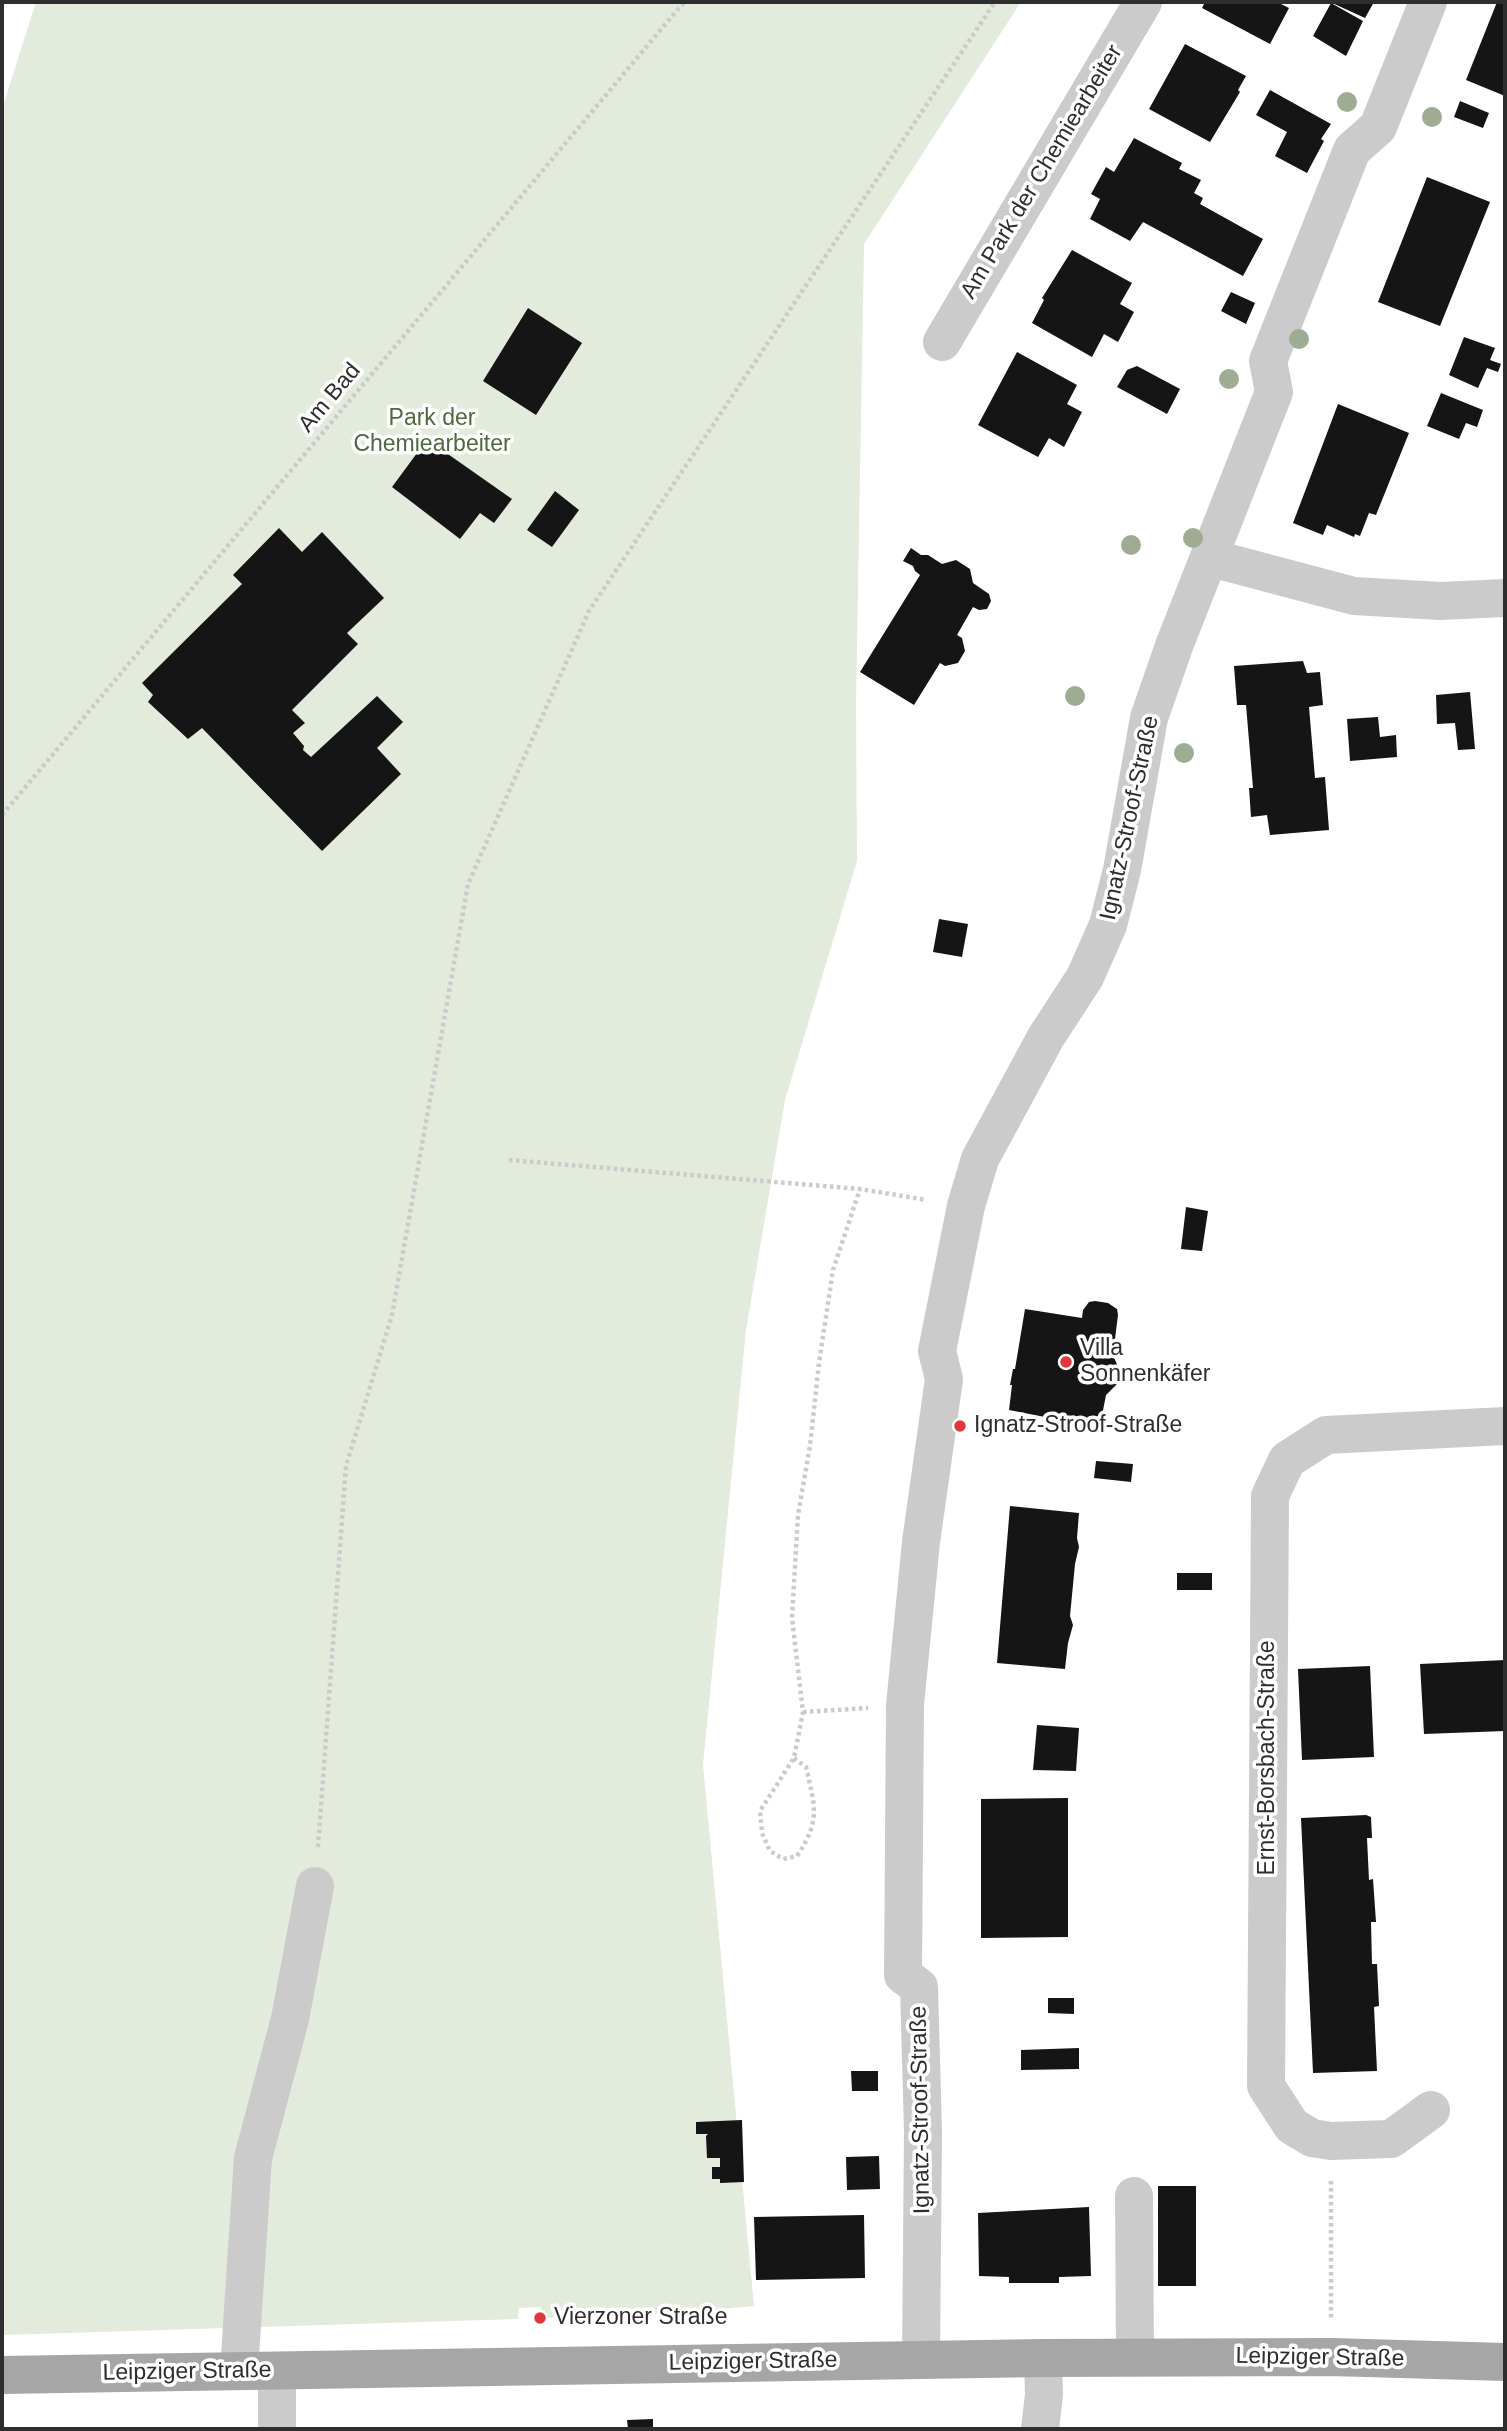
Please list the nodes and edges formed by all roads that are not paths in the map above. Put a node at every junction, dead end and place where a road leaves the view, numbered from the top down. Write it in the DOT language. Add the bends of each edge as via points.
graph roads {
  1 [pos="1143,2"];
  2 [pos="1428,2"];
  3 [pos="942,342"];
  4 [pos="1210,558"];
  5 [pos="1505,598"];
  6 [pos="1505,1426"];
  7 [pos="315,1886"];
  8 [pos="1431,2110"];
  9 [pos="1134,2196"];
  10 [pos="1135,2357"];
  11 [pos="1043,2358"];
  12 [pos="921,2359"];
  13 [pos="1505,2362"];
  14 [pos="239,2371"];
  15 [pos="277,2371"];
  16 [pos="2,2375"];
  17 [pos="277,2429"];
  18 [pos="1040,2429"];
  1 -- 3 [label="street, Am Park der Chemiearbeiter"];
  2 -- 4 [label="street, Ignatz-Stroof-Straße" via="1378,127 1352,150 1268,361 1274,392"];
  4 -- 5 [label="street" via="1354,596 1440,601"];
  4 -- 12 [label="street, Ignatz-Stroof-Straße" via="1149,718 1108,925 1085,977 1046,1037 980,1159 937,1351 944,1379 905,1705 903,1975 919,1987"];
  6 -- 8 [label="street, Ernst-Borsbach-Straße" via="1326,1435 1287,1460 1270,1496 1266,2087 1292,2126 1312,2138 1331,2141 1391,2139"];
  7 -- 14 [label="street" via="290,2019 253,2158"];
  9 -- 10 [label="street"];
  10 -- 11 [label="main road, Leipziger Straße"];
  10 -- 13 [label="main road, Leipziger Straße"];
  11 -- 12 [label="main road, Leipziger Straße"];
  11 -- 18 [label="street"];
  12 -- 15 [label="main road, Leipziger Straße"];
  14 -- 15 [label="main road, Leipziger Straße"];
  14 -- 16 [label="main road, Leipziger Straße"];
  15 -- 17 [label="street"];
}
